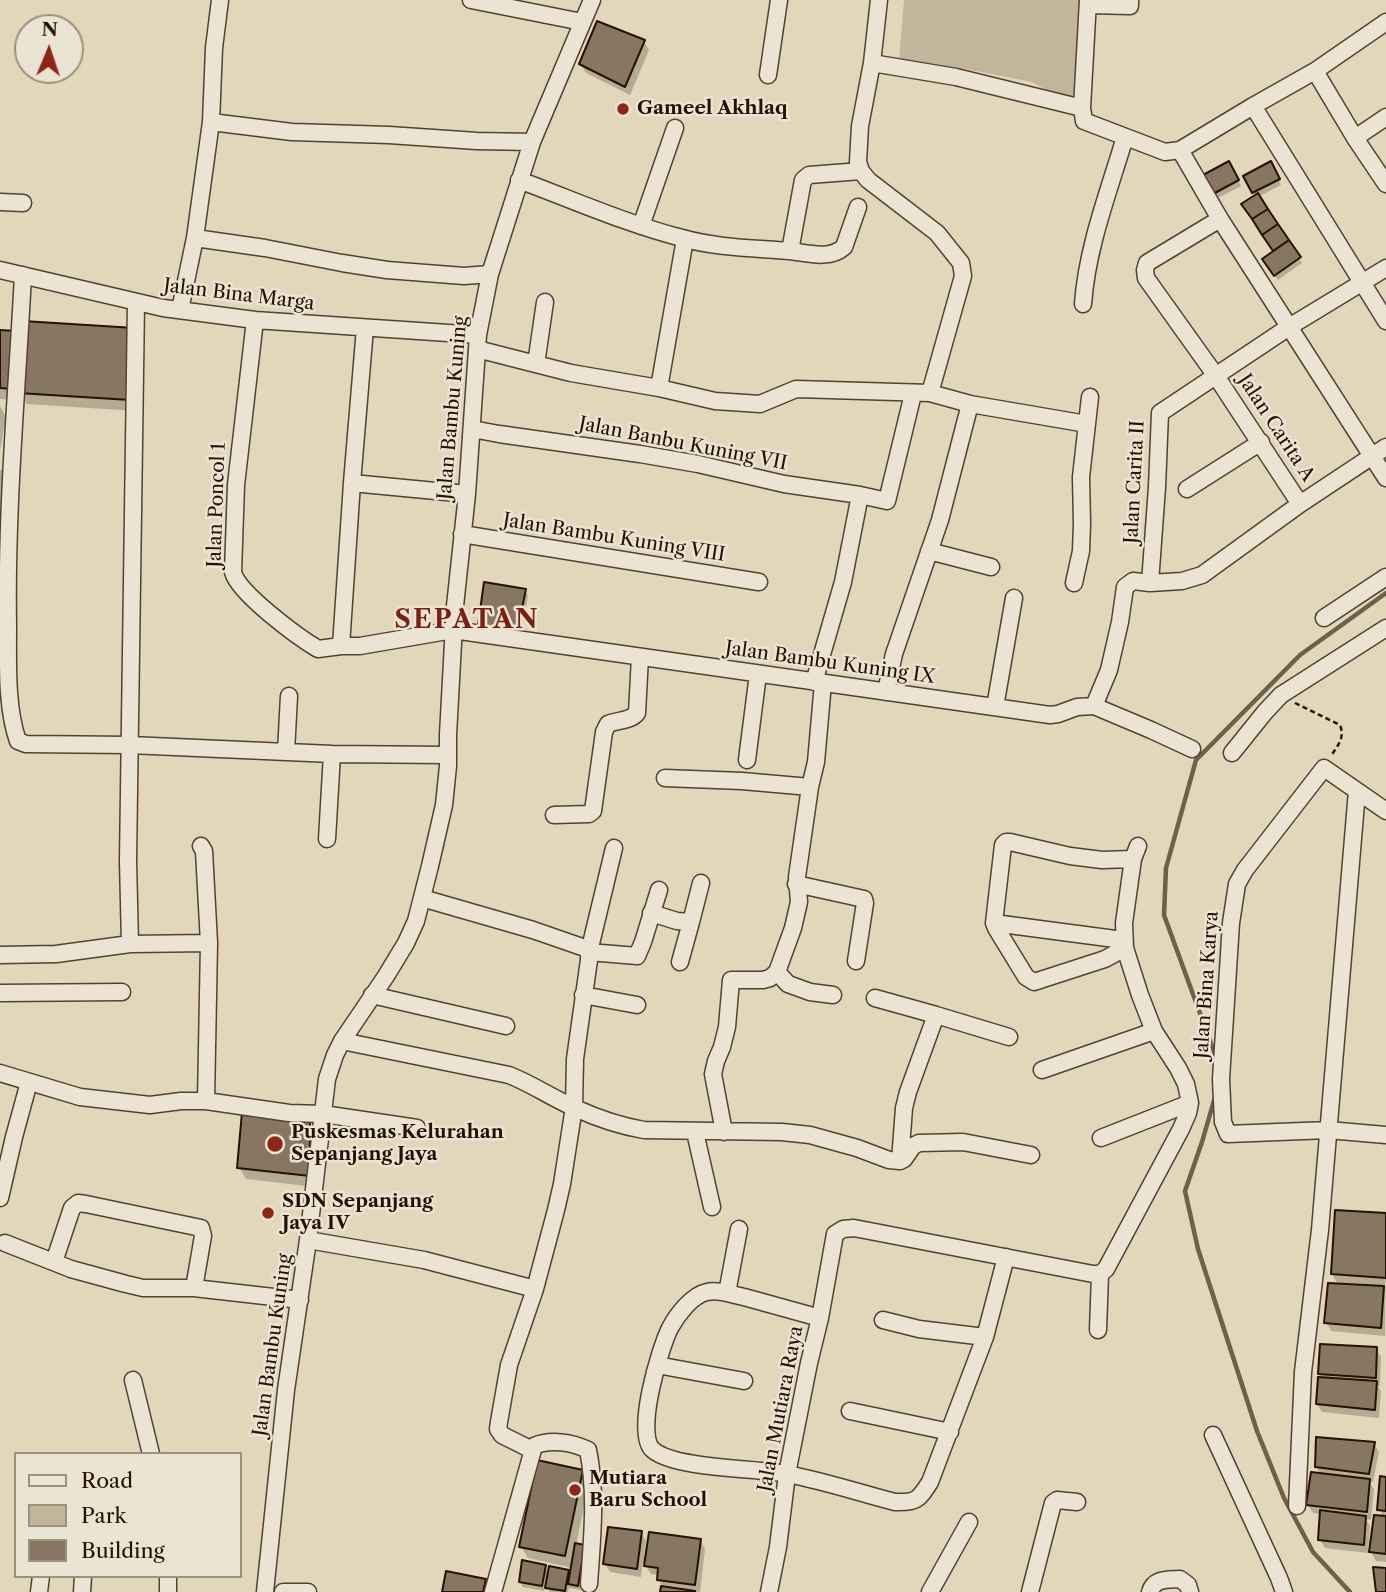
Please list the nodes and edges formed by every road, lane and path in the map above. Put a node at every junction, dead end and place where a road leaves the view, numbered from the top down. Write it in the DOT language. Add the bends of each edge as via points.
graph roads {
  1 [pos="220,0"];
  2 [pos="471,0"];
  3 [pos="592,0"];
  4 [pos="779,0"];
  5 [pos="880,0"];
  6 [pos="1130,0"];
  7 [pos="1088,2"];
  8 [pos="582,22"];
  9 [pos="1386,22"];
  10 [pos="872,63"];
  11 [pos="1315,71"];
  12 [pos="768,75"];
  13 [pos="1082,108"];
  14 [pos="1255,109"];
  15 [pos="1386,117"];
  16 [pos="211,122"];
  17 [pos="675,128"];
  18 [pos="1125,137"];
  19 [pos="1355,138"];
  20 [pos="532,142"];
  21 [pos="1180,150"];
  22 [pos="861,171"];
  23 [pos="519,180"];
  24 [pos="1386,184"];
  25 [pos="0,202"];
  26 [pos="23,203"];
  27 [pos="858,207"];
  28 [pos="1220,219"];
  29 [pos="641,226"];
  30 [pos="195,238"];
  31 [pos="685,239"];
  32 [pos="790,251"];
  33 [pos="1386,268"];
  34 [pos="0,270"];
  35 [pos="489,274"];
  36 [pos="23,275"];
  37 [pos="1362,284"];
  38 [pos="545,302"];
  39 [pos="136,303"];
  40 [pos="1083,304"];
  41 [pos="180,310"];
  42 [pos="255,320"];
  43 [pos="1386,321"];
  44 [pos="1289,327"];
  45 [pos="365,328"];
  46 [pos="477,342"];
  47 [pos="536,364"];
  48 [pos="1216,376"];
  49 [pos="659,388"];
  50 [pos="930,393"];
  51 [pos="913,394"];
  52 [pos="1090,397"];
  53 [pos="971,404"];
  54 [pos="1087,424"];
  55 [pos="472,429"];
  56 [pos="1261,442"];
  57 [pos="1379,452"];
  58 [pos="1386,478"];
  59 [pos="352,483"];
  60 [pos="1186,489"];
  61 [pos="467,494"];
  62 [pos="860,495"];
  63 [pos="1300,504"];
  64 [pos="462,534"];
  65 [pos="929,551"];
  66 [pos="991,567"];
  67 [pos="1386,577"];
  68 [pos="759,582"];
  69 [pos="1074,583"];
  70 [pos="1150,583"];
  71 [pos="1014,597"];
  72 [pos="1324,618"];
  73 [pos="1386,628"];
  74 [pos="453,630"];
  75 [pos="341,646"];
  76 [pos="323,650"];
  77 [pos="640,657"];
  78 [pos="758,674"];
  79 [pos="819,682"];
  80 [pos="886,692"];
  81 [pos="1281,695"];
  82 [pos="289,696"];
  83 [pos="1094,706"];
  84 [pos="995,707"];
  85 [pos="130,745"];
  86 [pos="1192,749"];
  87 [pos="286,752"];
  88 [pos="1232,753"];
  89 [pos="332,754"];
  90 [pos="448,755"];
  91 [pos="747,760"];
  92 [pos="1324,768"];
  93 [pos="666,778"];
  94 [pos="810,787"];
  95 [pos="1357,791"];
  96 [pos="1386,811"];
  97 [pos="554,815"];
  98 [pos="327,839"];
  99 [pos="201,846"];
  100 [pos="614,848"];
  101 [pos="701,883"];
  102 [pos="796,884"];
  103 [pos="659,890"];
  104 [pos="422,898"];
  105 [pos="651,913"];
  106 [pos="691,922"];
  107 [pos="995,923"];
  108 [pos="209,943"];
  109 [pos="130,944"];
  110 [pos="1124,944"];
  111 [pos="589,952"];
  112 [pos="0,955"];
  113 [pos="856,961"];
  114 [pos="680,962"];
  115 [pos="777,972"];
  116 [pos="122,992"];
  117 [pos="0,993"];
  118 [pos="372,995"];
  119 [pos="583,995"];
  120 [pos="833,995"];
  121 [pos="875,998"];
  122 [pos="636,1005"];
  123 [pos="936,1015"];
  124 [pos="506,1026"];
  125 [pos="1154,1031"];
  126 [pos="1009,1037"];
  127 [pos="342,1041"];
  128 [pos="1042,1070"];
  129 [pos="0,1073"];
  130 [pos="29,1082"];
  131 [pos="206,1101"];
  132 [pos="1190,1103"];
  133 [pos="574,1107"];
  134 [pos="323,1114"];
  135 [pos="417,1128"];
  136 [pos="1328,1130"];
  137 [pos="695,1132"];
  138 [pos="724,1132"];
  139 [pos="1386,1135"];
  140 [pos="1101,1138"];
  141 [pos="1031,1155"];
  142 [pos="900,1161"];
  143 [pos="0,1198"];
  144 [pos="712,1207"];
  145 [pos="739,1229"];
  146 [pos="308,1240"];
  147 [pos="2,1245"];
  148 [pos="1006,1257"];
  149 [pos="54,1262"];
  150 [pos="1100,1275"];
  151 [pos="194,1288"];
  152 [pos="535,1289"];
  153 [pos="727,1293"];
  154 [pos="300,1300"];
  155 [pos="820,1318"];
  156 [pos="883,1320"];
  157 [pos="1098,1330"];
  158 [pos="985,1338"];
  159 [pos="657,1365"];
  160 [pos="133,1380"];
  161 [pos="744,1381"];
  162 [pos="850,1411"];
  163 [pos="950,1432"];
  164 [pos="1213,1435"];
  165 [pos="532,1450"];
  166 [pos="151,1452"];
  167 [pos="787,1474"];
  168 [pos="1077,1502"];
  169 [pos="1297,1506"];
  170 [pos="969,1522"];
  171 [pos="589,1584"];
  172 [pos="265,1592"];
  173 [pos="283,1592"];
  174 [pos="308,1592"];
  175 [pos="494,1592"];
  176 [pos="769,1592"];
  177 [pos="930,1592"];
  178 [pos="1030,1592"];
  179 [pos="1150,1592"];
  180 [pos="1190,1592"];
  181 [pos="1284,1592"];
  1 -- 16 [label="street"];
  2 -- 8 [label="street"];
  3 -- 8 [label="street, Jalan Bambu Kuning"];
  4 -- 12 [label="street"];
  5 -- 10 [label="street"];
  6 -- 7 [label="street" via="1130,6"];
  7 -- 13 [label="street"];
  8 -- 20 [label="street, Jalan Bambu Kuning"];
  9 -- 11 [label="street"];
  10 -- 13 [label="street" via="956,77"];
  10 -- 22 [label="street" via="860,126"];
  11 -- 14 [label="street"];
  11 -- 19 [label="street"];
  13 -- 18 [label="street" via="1084,121"];
  14 -- 21 [label="street"];
  14 -- 37 [label="street"];
  15 -- 19 [label="street"];
  16 -- 20 [label="street" via="319,134"];
  16 -- 30 [label="street"];
  17 -- 29 [label="street"];
  18 -- 21 [label="street" via="1165,152"];
  18 -- 40 [label="street" via="1093,244"];
  19 -- 24 [label="street"];
  20 -- 23 [label="street, Jalan Bambu Kuning"];
  21 -- 28 [label="street"];
  22 -- 32 [label="street" via="809,175 803,180"];
  22 -- 50 [label="street" via="937,233 961,263 961,288"];
  23 -- 29 [label="street"];
  23 -- 35 [label="street, Jalan Bambu Kuning"];
  25 -- 26 [label="street"];
  27 -- 32 [label="street" via="839,252"];
  28 -- 44 [label="street"];
  28 -- 48 [label="street, Jalan Carita A" via="1147,264 1145,270 1146,278"];
  29 -- 31 [label="street"];
  30 -- 35 [label="street" via="387,270"];
  30 -- 41 [label="street"];
  31 -- 32 [label="street"];
  31 -- 49 [label="street"];
  33 -- 37 [label="street, Jalan Carita II"];
  34 -- 36 [label="street, Jalan Bina Marga"];
  35 -- 46 [label="street, Jalan Bambu Kuning"];
  36 -- 39 [label="street, Jalan Bina Marga"];
  36 -- 85 [label="street" via="7,572 15,732 18,741 26,744"];
  37 -- 43 [label="street"];
  37 -- 44 [label="street, Jalan Carita II"];
  38 -- 47 [label="street"];
  39 -- 41 [label="street, Jalan Bina Marga"];
  39 -- 85 [label="street"];
  41 -- 42 [label="street, Jalan Bina Marga"];
  42 -- 45 [label="street, Jalan Bina Marga"];
  42 -- 76 [label="street, Jalan Poncol 1" via="236,485 233,572 256,602"];
  44 -- 48 [label="street, Jalan Carita II"];
  44 -- 57 [label="street"];
  45 -- 46 [label="street, Jalan Bina Marga"];
  45 -- 59 [label="street"];
  46 -- 47 [label="street, Jalan Bina Marga"];
  46 -- 55 [label="street, Jalan Bambu Kuning"];
  47 -- 49 [label="street, Jalan Bina Marga"];
  48 -- 56 [label="street, Jalan Carita A"];
  48 -- 70 [label="street, Jalan Carita II" via="1160,413"];
  49 -- 51 [label="street, Jalan Bina Marga" via="715,401 760,404 796,389"];
  50 -- 51 [label="street, Jalan Bina Marga"];
  50 -- 53 [label="street, Jalan Bina Marga"];
  51 -- 62 [label="street, Jalan Banbu Kuning VII" via="887,501"];
  52 -- 54 [label="street"];
  53 -- 54 [label="street, Jalan Bina Marga"];
  53 -- 65 [label="street"];
  54 -- 69 [label="street" via="1081,551"];
  55 -- 61 [label="street, Jalan Bambu Kuning"];
  55 -- 62 [label="street, Jalan Banbu Kuning VII" via="640,454"];
  56 -- 60 [label="street"];
  56 -- 63 [label="street, Jalan Carita A"];
  57 -- 58 [label="street"];
  57 -- 63 [label="street"];
  59 -- 61 [label="street"];
  59 -- 75 [label="street"];
  61 -- 64 [label="street, Jalan Bambu Kuning"];
  62 -- 79 [label="street"];
  63 -- 70 [label="street" via="1202,575"];
  64 -- 68 [label="street, Jalan Bambu Kuning VIII"];
  64 -- 74 [label="street, Jalan Bambu Kuning"];
  65 -- 66 [label="street"];
  65 -- 80 [label="street"];
  67 -- 72 [label="street"];
  70 -- 83 [label="street" via="1133,581 1125,587 1109,670"];
  71 -- 84 [label="street"];
  73 -- 81 [label="street"];
  74 -- 75 [label="street, Jalan Bambu Kuning IX"];
  74 -- 77 [label="street, Jalan Bambu Kuning IX"];
  74 -- 90 [label="street, Jalan Bambu Kuning"];
  75 -- 76 [label="street, Jalan Bambu Kuning IX"];
  77 -- 78 [label="street, Jalan Bambu Kuning IX"];
  77 -- 97 [label="street" via="637,713 608,724 604,732 593,811"];
  78 -- 79 [label="street, Jalan Bambu Kuning IX"];
  78 -- 91 [label="street"];
  79 -- 80 [label="street, Jalan Bambu Kuning IX"];
  79 -- 94 [label="street" via="816,762"];
  80 -- 84 [label="street, Jalan Bambu Kuning IX"];
  81 -- 88 [label="street"];
  81 -- 92 [label="path" via="1340,724 1342,738"];
  82 -- 87 [label="street"];
  83 -- 84 [label="street, Jalan Bambu Kuning IX" via="1058,715"];
  83 -- 86 [label="street"];
  85 -- 87 [label="street"];
  85 -- 109 [label="street"];
  87 -- 89 [label="street"];
  89 -- 90 [label="street"];
  89 -- 98 [label="street"];
  90 -- 104 [label="street, Jalan Bambu Kuning" via="444,804"];
  92 -- 95 [label="street"];
  92 -- 136 [label="street, Jalan Bina Karya" via="1237,884 1222,1104 1228,1134"];
  93 -- 94 [label="street"];
  94 -- 102 [label="street"];
  95 -- 96 [label="street"];
  95 -- 136 [label="street"];
  99 -- 108 [label="street"];
  100 -- 111 [label="street"];
  101 -- 106 [label="street"];
  102 -- 113 [label="street" via="864,899"];
  102 -- 115 [label="street" via="799,902"];
  103 -- 105 [label="street"];
  104 -- 111 [label="street" via="533,930"];
  104 -- 118 [label="street, Jalan Bambu Kuning" via="407,943"];
  105 -- 106 [label="street"];
  105 -- 111 [label="street" via="637,956"];
  106 -- 114 [label="street"];
  107 -- 110 [label="street"];
  107 -- 110 [label="street" via="1026,977 1034,982 1105,959"];
  107 -- 110 [label="street" via="1006,842 1102,860 1135,853"];
  108 -- 109 [label="street"];
  108 -- 131 [label="street"];
  109 -- 112 [label="street" via="56,954"];
  110 -- 125 [label="street"];
  111 -- 119 [label="street"];
  115 -- 120 [label="street" via="788,984"];
  115 -- 138 [label="street" via="763,980 731,980 727,1027 713,1074"];
  116 -- 117 [label="street"];
  118 -- 124 [label="street"];
  118 -- 127 [label="street, Jalan Bambu Kuning"];
  119 -- 122 [label="street"];
  119 -- 133 [label="street"];
  121 -- 123 [label="street"];
  123 -- 126 [label="street"];
  123 -- 142 [label="street" via="904,1108"];
  125 -- 128 [label="street"];
  125 -- 132 [label="street" via="1178,1068"];
  127 -- 133 [label="street" via="509,1075"];
  127 -- 134 [label="street, Jalan Bambu Kuning" via="327,1079"];
  129 -- 130 [label="street"];
  130 -- 131 [label="street" via="80,1097 138,1104"];
  130 -- 143 [label="street"];
  131 -- 134 [label="street"];
  132 -- 140 [label="street"];
  132 -- 150 [label="street" via="1164,1164"];
  133 -- 137 [label="street" via="624,1126"];
  133 -- 152 [label="street" via="556,1209"];
  134 -- 135 [label="street"];
  134 -- 146 [label="street, Jalan Bambu Kuning"];
  136 -- 139 [label="street"];
  136 -- 169 [label="street" via="1304,1371"];
  137 -- 138 [label="street"];
  137 -- 144 [label="street"];
  138 -- 142 [label="street" via="810,1135"];
  141 -- 142 [label="street" via="962,1142 919,1143"];
  145 -- 153 [label="street"];
  146 -- 152 [label="street" via="424,1260"];
  146 -- 154 [label="street, Jalan Bambu Kuning"];
  147 -- 149 [label="street"];
  148 -- 150 [label="street"];
  148 -- 155 [label="street, Jalan Mutiara Raya" via="843,1229 835,1234"];
  148 -- 158 [label="street"];
  149 -- 151 [label="street" via="134,1286"];
  149 -- 151 [label="street" via="72,1208 86,1204 201,1228"];
  150 -- 157 [label="street"];
  151 -- 154 [label="street"];
  152 -- 165 [label="street" via="509,1365 498,1429"];
  153 -- 155 [label="street"];
  153 -- 159 [label="street" via="708,1291 694,1298 670,1329"];
  154 -- 172 [label="street, Jalan Bambu Kuning"];
  155 -- 167 [label="street, Jalan Mutiara Raya"];
  156 -- 158 [label="street"];
  158 -- 163 [label="street"];
  159 -- 161 [label="street"];
  159 -- 167 [label="street" via="647,1406 646,1438 653,1451 678,1461"];
  160 -- 166 [label="street"];
  162 -- 163 [label="street"];
  163 -- 167 [label="street" via="930,1482 919,1498 909,1503"];
  164 -- 181 [label="street"];
  165 -- 171 [label="street" via="542,1442 575,1444 588,1450 593,1474"];
  165 -- 175 [label="street"];
  167 -- 176 [label="street, Jalan Mutiara Raya"];
  168 -- 178 [label="street" via="1054,1503"];
  170 -- 177 [label="street"];
  173 -- 174 [label="street"];
  179 -- 180 [label="street" via="1158,1581 1180,1579"];
}
